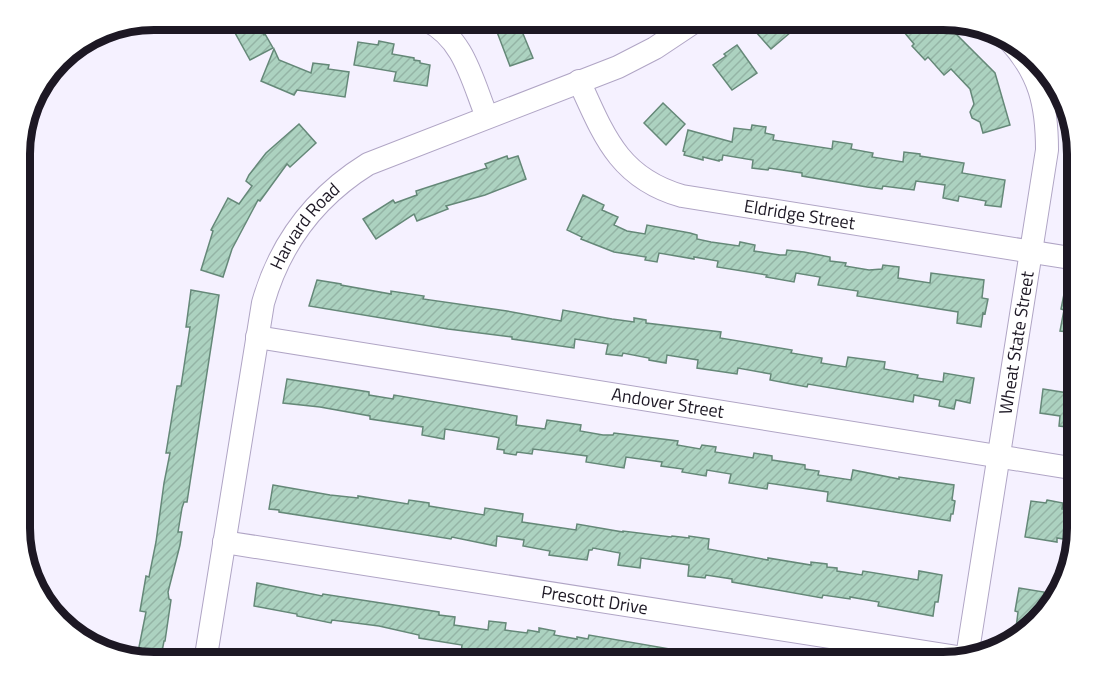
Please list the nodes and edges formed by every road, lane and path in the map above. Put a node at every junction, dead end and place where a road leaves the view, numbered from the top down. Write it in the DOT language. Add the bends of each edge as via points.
graph roads {
  1 [pos="444,30"];
  2 [pos="682,30"];
  3 [pos="1026,62"];
  4 [pos="579,81"];
  5 [pos="487,117"];
  6 [pos="1030,252"];
  7 [pos="1067,258"];
  8 [pos="257,337"];
  9 [pos="999,457"];
  10 [pos="1067,467"];
  11 [pos="224,542"];
  12 [pos="967,649"];
  13 [pos="207,652"];
  14 [pos="928,652"];
  1 -- 5 [label="street" via="460,50"];
  2 -- 4 [label="street, Harvard Road" via="618,67"];
  3 -- 6 [label="street, Wheat State Street" via="1044,101 1047,124 1047,150"];
  4 -- 5 [label="street, Harvard Road"];
  4 -- 6 [label="street, Eldridge Street" via="611,148 645,181 667,192"];
  5 -- 8 [label="street, Harvard Road" via="368,164 328,192 298,227 275,266"];
  6 -- 7 [label="street, Eldridge Street"];
  6 -- 9 [label="street, Wheat State Street"];
  8 -- 9 [label="street, Andover Street"];
  8 -- 11 [label="street, Harvard Road"];
  9 -- 10 [label="street, Andover Street"];
  9 -- 12 [label="street, Wheat State Street"];
  11 -- 13 [label="street, Harvard Road"];
  11 -- 14 [label="street, Prescott Drive"];
}
